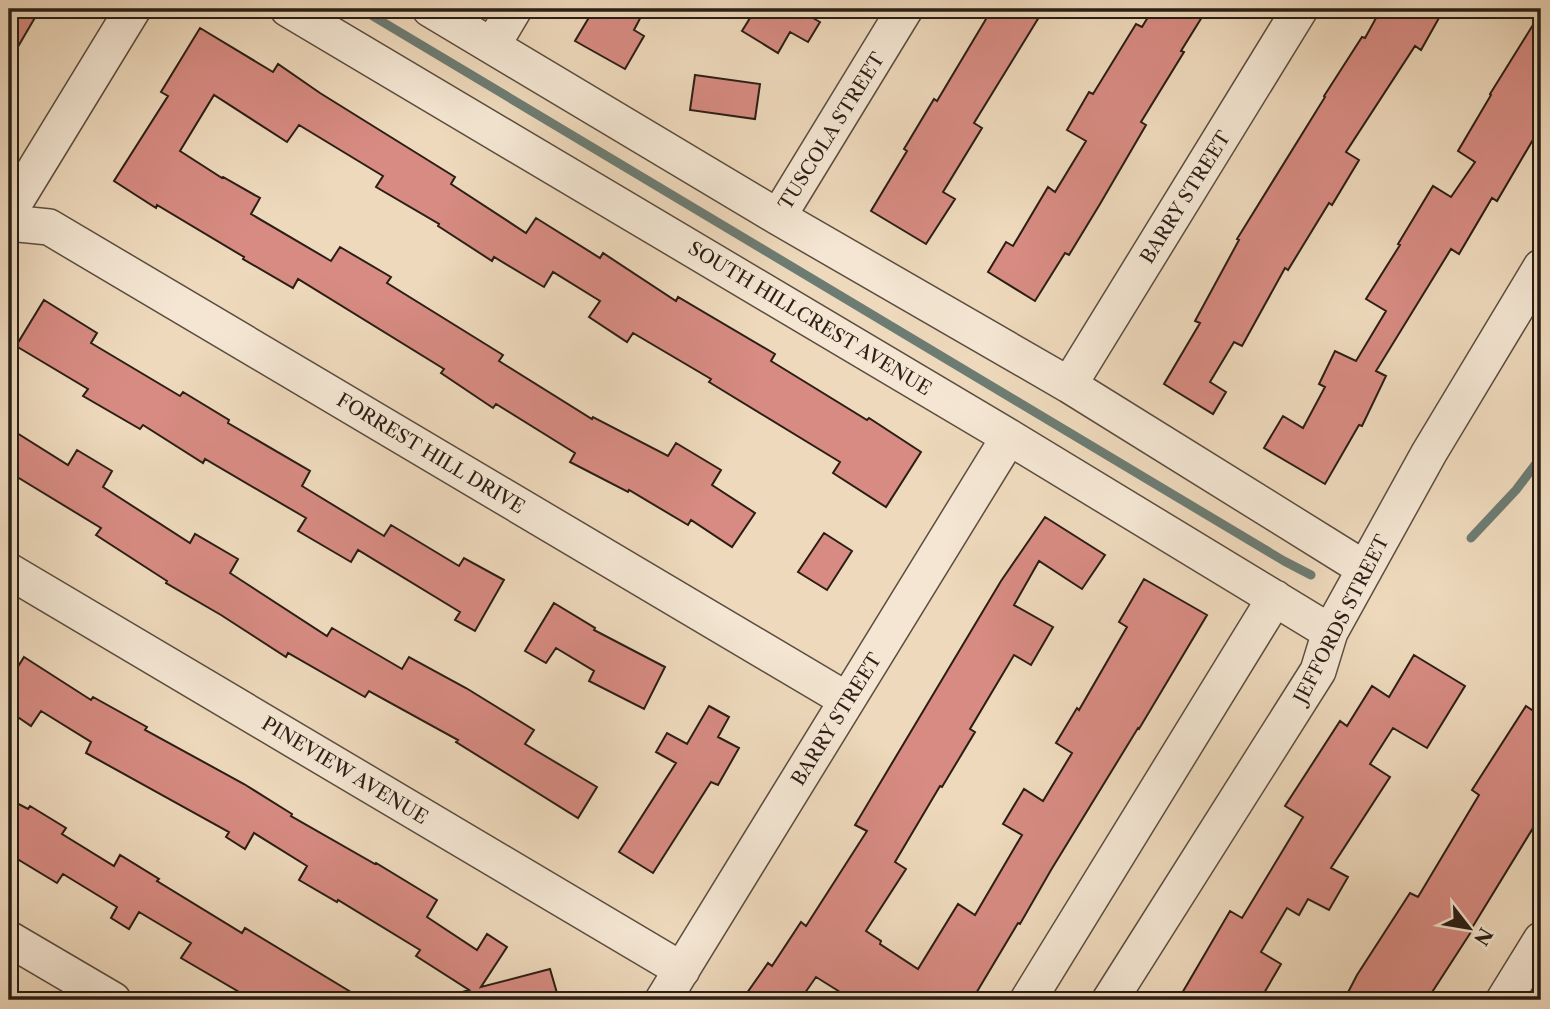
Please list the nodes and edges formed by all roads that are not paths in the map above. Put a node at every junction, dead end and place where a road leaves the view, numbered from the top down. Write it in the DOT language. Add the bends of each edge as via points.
graph roads {
  1 [pos="133,9"];
  2 [pos="288,9"];
  3 [pos="430,9"];
  4 [pos="514,9"];
  5 [pos="905,9"];
  6 [pos="1300,9"];
  7 [pos="492,46"];
  8 [pos="9,212"];
  9 [pos="778,217"];
  10 [pos="9,222"];
  11 [pos="1541,267"];
  12 [pos="1069,385"];
  13 [pos="1009,437"];
  14 [pos="1365,569"];
  15 [pos="9,571"];
  16 [pos="1275,598"];
  17 [pos="1330,632"];
  18 [pos="847,700"];
  19 [pos="9,939"];
  20 [pos="1541,940"];
  21 [pos="682,970"];
  22 [pos="113,1000"];
  23 [pos="663,1000"];
  24 [pos="1028,1000"];
  25 [pos="1110,1000"];
  26 [pos="1504,1000"];
  1 -- 8 [label="street"];
  2 -- 13 [label="street, SOUTH HILLCREST AVENUE"];
  3 -- 7 [label="street"];
  4 -- 7 [label="street"];
  5 -- 9 [label="street, TUSCOLA STREET"];
  6 -- 12 [label="street, BARRY STREET"];
  7 -- 9 [label="street"];
  9 -- 12 [label="street"];
  10 -- 18 [label="street, FORREST HILL DRIVE" via="48,227"];
  11 -- 14 [label="street, JEFFORDS STREET"];
  12 -- 14 [label="street"];
  13 -- 16 [label="street, SOUTH HILLCREST AVENUE"];
  13 -- 18 [label="street, BARRY STREET"];
  14 -- 17 [label="street, JEFFORDS STREET"];
  15 -- 21 [label="street, PINEVIEW AVENUE"];
  16 -- 17 [label="street, SOUTH HILLCREST AVENUE"];
  16 -- 24 [label="street"];
  17 -- 25 [label="street, JEFFORDS STREET" via="1318,671"];
  18 -- 21 [label="street, BARRY STREET"];
  19 -- 22 [label="street"];
  20 -- 26 [label="street"];
  21 -- 23 [label="street, BARRY STREET"];
}
